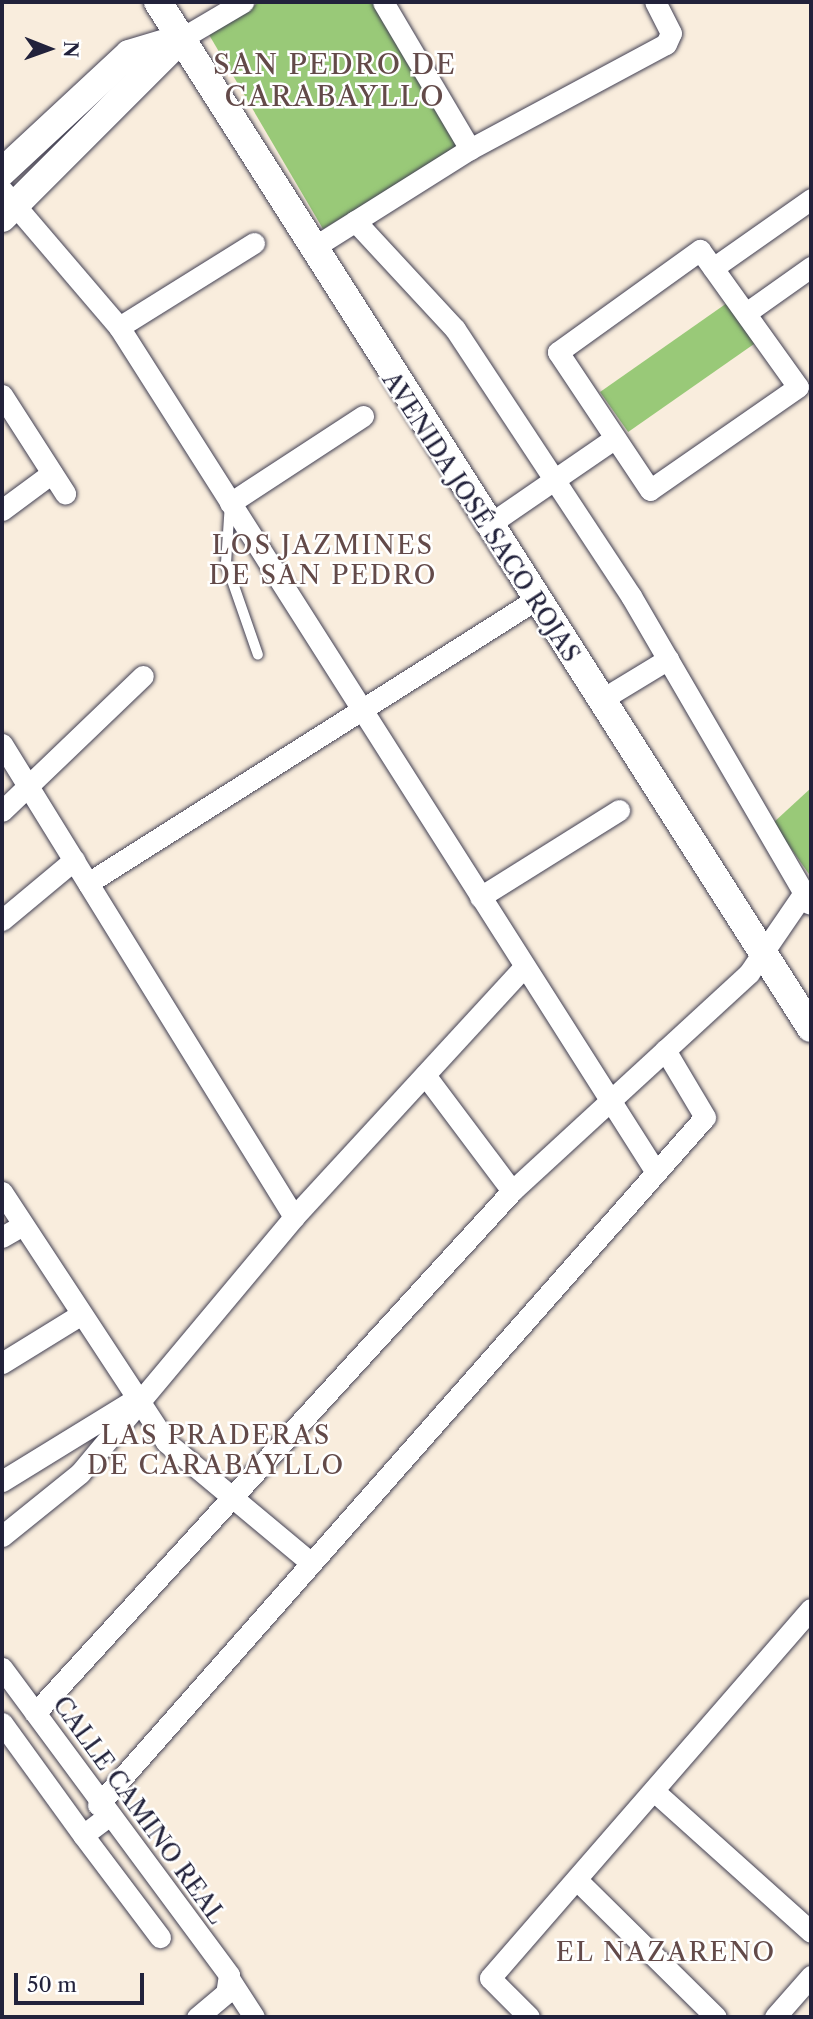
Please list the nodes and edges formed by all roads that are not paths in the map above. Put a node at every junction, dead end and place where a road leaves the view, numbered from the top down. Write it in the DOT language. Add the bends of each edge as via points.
graph roads {
  1 [pos="158,2"];
  2 [pos="243,2"];
  3 [pos="383,2"];
  4 [pos="655,2"];
  5 [pos="181,38"];
  6 [pos="470,149"];
  7 [pos="2,172"];
  8 [pos="811,199"];
  9 [pos="6,205"];
  10 [pos="355,221"];
  11 [pos="254,243"];
  12 [pos="311,249"];
  13 [pos="811,267"];
  14 [pos="713,268"];
  15 [pos="746,313"];
  16 [pos="119,327"];
  17 [pos="2,395"];
  18 [pos="363,416"];
  19 [pos="615,438"];
  20 [pos="52,473"];
  21 [pos="554,480"];
  22 [pos="65,493"];
  23 [pos="230,503"];
  24 [pos="2,510"];
  25 [pos="487,526"];
  26 [pos="534,600"];
  27 [pos="258,655"];
  28 [pos="668,659"];
  29 [pos="143,676"];
  30 [pos="599,701"];
  31 [pos="362,711"];
  32 [pos="2,744"];
  33 [pos="29,788"];
  34 [pos="619,810"];
  35 [pos="2,811"];
  36 [pos="74,860"];
  37 [pos="88,883"];
  38 [pos="480,897"];
  39 [pos="807,900"];
  40 [pos="2,920"];
  41 [pos="762,951"];
  42 [pos="524,967"];
  43 [pos="810,1022"];
  44 [pos="665,1050"];
  45 [pos="425,1075"];
  46 [pos="610,1100"];
  47 [pos="654,1169"];
  48 [pos="512,1191"];
  49 [pos="2,1192"];
  50 [pos="294,1217"];
  51 [pos="23,1225"];
  52 [pos="2,1237"];
  53 [pos="80,1315"];
  54 [pos="2,1363"];
  55 [pos="135,1402"];
  56 [pos="2,1481"];
  57 [pos="227,1497"];
  58 [pos="2,1536"];
  59 [pos="310,1562"];
  60 [pos="811,1609"];
  61 [pos="2,1668"];
  62 [pos="35,1713"];
  63 [pos="2,1723"];
  64 [pos="654,1791"];
  65 [pos="103,1811"];
  66 [pos="83,1835"];
  67 [pos="577,1880"];
  68 [pos="811,1932"];
  69 [pos="160,1937"];
  70 [pos="811,1976"];
  71 [pos="230,1982"];
  72 [pos="197,2017"];
  73 [pos="254,2017"];
  74 [pos="529,2017"];
  75 [pos="716,2017"];
  76 [pos="775,2017"];
  1 -- 5 [label="main road, AVENIDA JOSÉ SACO ROJAS"];
  2 -- 5 [label="street"];
  3 -- 6 [label="street"];
  4 -- 6 [label="street" via="671,33 666,44"];
  5 -- 7 [label="main road" via="129,54"];
  5 -- 9 [label="main road"];
  5 -- 12 [label="main road, AVENIDA JOSÉ SACO ROJAS"];
  6 -- 10 [label="street"];
  8 -- 14 [label="street"];
  9 -- 16 [label="street"];
  10 -- 12 [label="street"];
  10 -- 21 [label="street" via="455,329"];
  11 -- 16 [label="street"];
  12 -- 25 [label="main road, AVENIDA JOSÉ SACO ROJAS"];
  13 -- 15 [label="street"];
  14 -- 15 [label="street"];
  14 -- 19 [label="street" via="700,250 558,352"];
  15 -- 19 [label="street" via="798,387 650,490"];
  16 -- 23 [label="street"];
  17 -- 20 [label="street"];
  18 -- 23 [label="street"];
  19 -- 21 [label="street"];
  20 -- 22 [label="street"];
  20 -- 24 [label="street"];
  21 -- 25 [label="street"];
  21 -- 28 [label="street"];
  23 -- 27 [label="lane" via="226,563"];
  23 -- 31 [label="street"];
  25 -- 26 [label="main road, AVENIDA JOSÉ SACO ROJAS"];
  26 -- 30 [label="main road, AVENIDA JOSÉ SACO ROJAS"];
  26 -- 31 [label="street"];
  28 -- 30 [label="street"];
  28 -- 39 [label="street"];
  29 -- 33 [label="street"];
  30 -- 41 [label="main road, AVENIDA JOSÉ SACO ROJAS"];
  31 -- 37 [label="street"];
  31 -- 38 [label="street"];
  32 -- 33 [label="street"];
  33 -- 35 [label="street"];
  33 -- 36 [label="street"];
  34 -- 38 [label="street"];
  36 -- 37 [label="street"];
  36 -- 40 [label="street"];
  37 -- 50 [label="street"];
  38 -- 42 [label="street"];
  39 -- 41 [label="street"];
  41 -- 43 [label="main road, AVENIDA JOSÉ SACO ROJAS"];
  41 -- 44 [label="street" via="749,973"];
  42 -- 45 [label="street"];
  42 -- 46 [label="street"];
  44 -- 46 [label="street"];
  44 -- 47 [label="street" via="705,1117"];
  45 -- 48 [label="street"];
  45 -- 50 [label="street"];
  46 -- 47 [label="street"];
  46 -- 48 [label="street"];
  47 -- 59 [label="street"];
  48 -- 57 [label="street"];
  49 -- 51 [label="street"];
  50 -- 55 [label="street"];
  51 -- 52 [label="street"];
  51 -- 53 [label="street"];
  53 -- 54 [label="street"];
  53 -- 55 [label="street"];
  55 -- 56 [label="street"];
  55 -- 57 [label="street" via="166,1442"];
  55 -- 58 [label="street" via="80,1473"];
  57 -- 59 [label="street"];
  57 -- 62 [label="street"];
  59 -- 65 [label="street"];
  60 -- 64 [label="street"];
  61 -- 62 [label="street, CALLE CAMINO REAL"];
  62 -- 65 [label="street, CALLE CAMINO REAL"];
  63 -- 66 [label="street"];
  64 -- 67 [label="street"];
  64 -- 68 [label="street"];
  65 -- 66 [label="street"];
  65 -- 71 [label="street, CALLE CAMINO REAL"];
  66 -- 69 [label="street"];
  67 -- 74 [label="street" via="490,1978"];
  67 -- 75 [label="street"];
  70 -- 76 [label="street"];
  71 -- 72 [label="street"];
  71 -- 73 [label="street, CALLE CAMINO REAL"];
}
